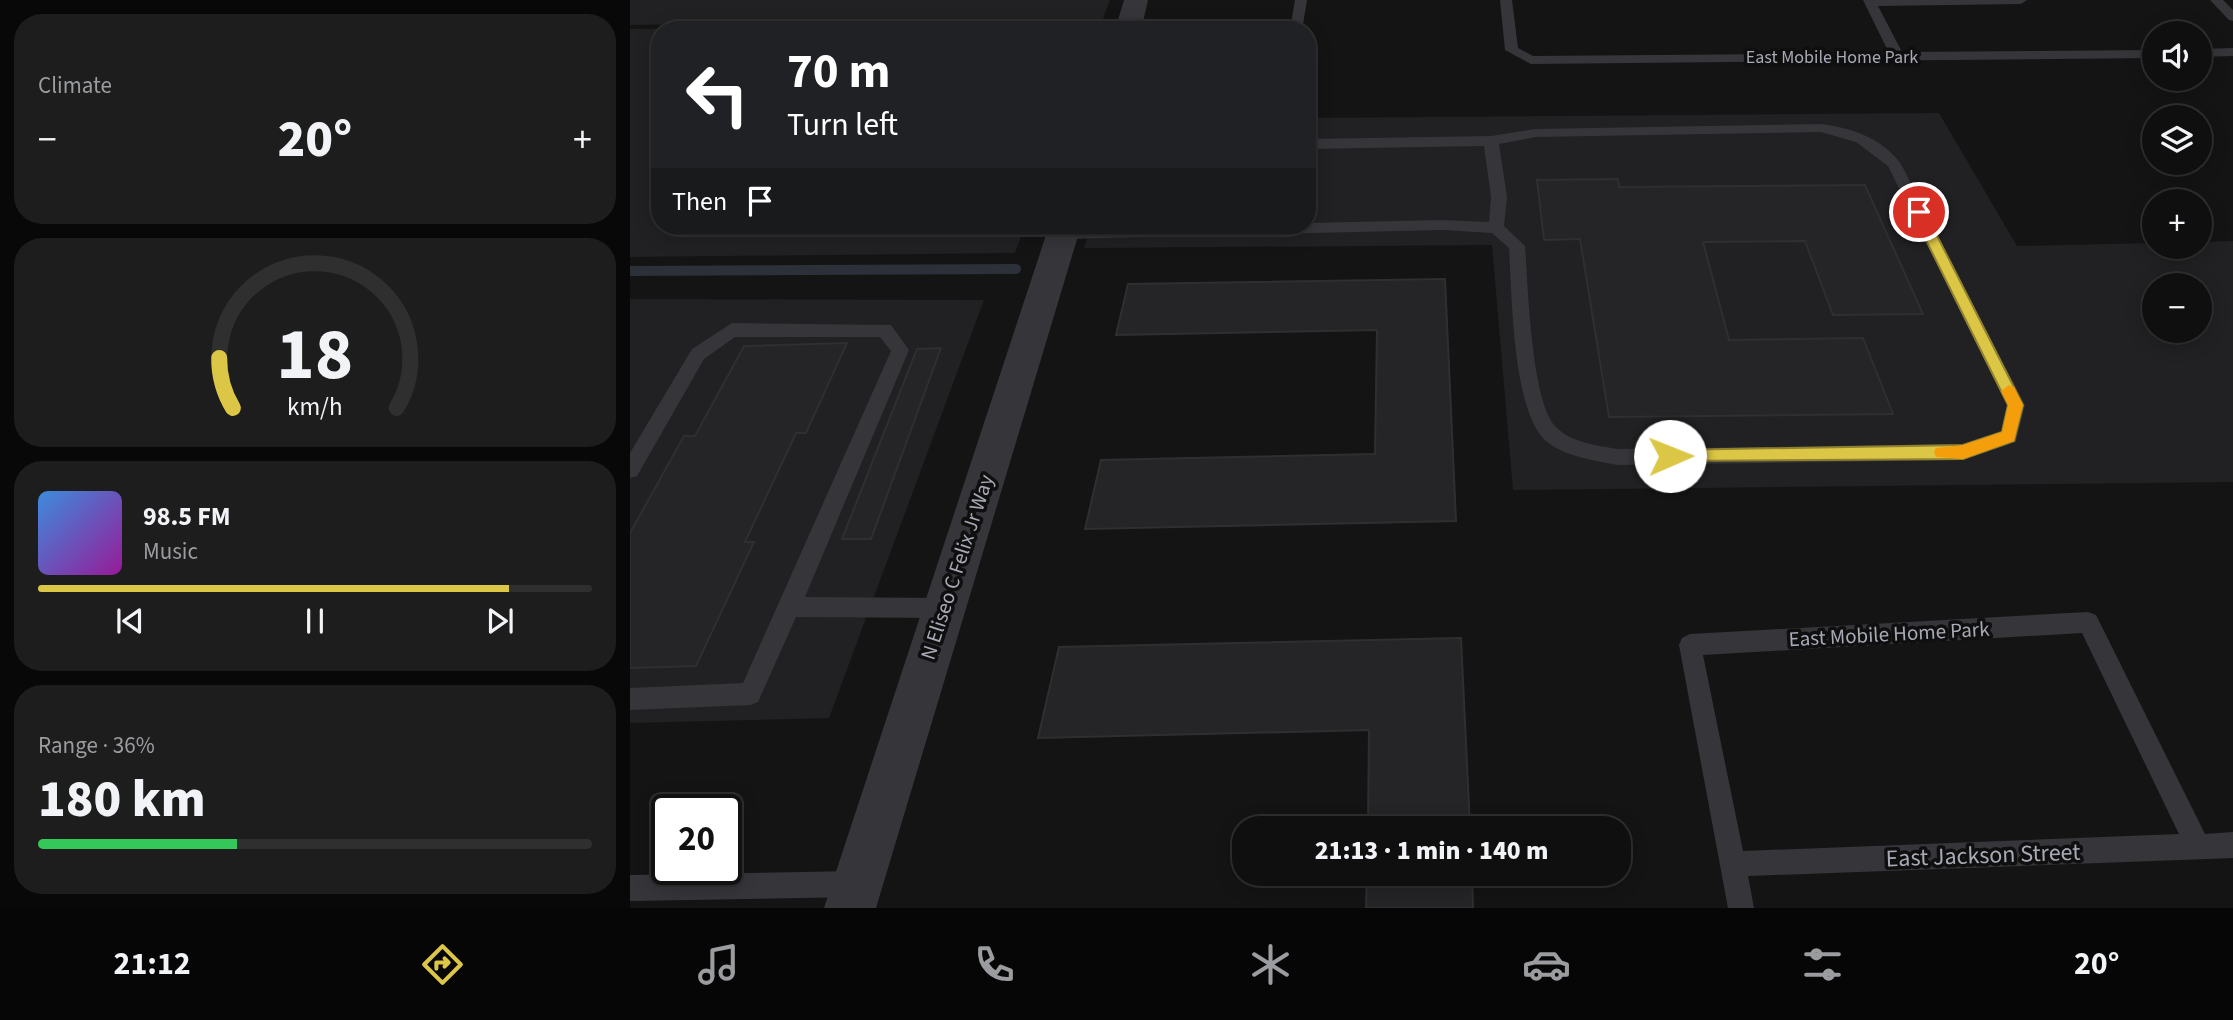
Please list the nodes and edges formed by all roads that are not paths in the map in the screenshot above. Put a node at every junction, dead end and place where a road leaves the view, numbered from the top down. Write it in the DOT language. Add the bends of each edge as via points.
graph roads {
  1 [pos="1136,0"];
  2 [pos="1301,0"];
  3 [pos="1506,0"];
  4 [pos="2021,0"];
  5 [pos="2216,0"];
  6 [pos="1869,1"];
  7 [pos="2233,17"];
  8 [pos="1130,21"];
  9 [pos="1298,21"];
  10 [pos="2233,52"];
  11 [pos="2212,53"];
  12 [pos="2142,54"];
  13 [pos="1899,57"];
  14 [pos="1491,141"];
  15 [pos="1316,144"];
  16 [pos="1316,227"];
  17 [pos="1496,228"];
  18 [pos="1062,235"];
  19 [pos="630,470"];
  20 [pos="790,607"];
  21 [pos="946,608"];
  22 [pos="630,699"];
  23 [pos="2233,845"];
  24 [pos="2198,847"];
  25 [pos="1732,864"];
  26 [pos="630,888"];
  27 [pos="853,896"];
  28 [pos="1741,908"];
  1 -- 8 [label="street"];
  2 -- 9 [label="lane"];
  3 -- 13 [label="lane, East Mobile Home Park" via="1512,50 1531,60"];
  4 -- 6 [label="lane"];
  5 -- 7 [label="lane"];
  6 -- 13 [label="lane"];
  10 -- 11 [label="lane"];
  12 -- 13 [label="lane, East Mobile Home Park"];
  14 -- 15 [label="lane"];
  14 -- 17 [label="lane" via="1499,197"];
  14 -- 17 [label="lane" via="1536,133 1821,128 1850,132 1872,142 1894,164 2016,405 2009,436 1963,452 1616,457 1574,448 1545,428 1532,398 1517,246"];
  16 -- 17 [label="lane"];
  18 -- 21 [label="street, N Eliseo C Felix Jr Way"];
  19 -- 20 [label="lane" via="698,354 732,330 885,330 900,350"];
  20 -- 21 [label="lane"];
  20 -- 22 [label="lane" via="750,694"];
  21 -- 27 [label="street, N Eliseo C Felix Jr Way"];
  23 -- 24 [label="lane, East Jackson Street"];
  24 -- 25 [label="lane, East Jackson Street"];
  24 -- 25 [label="lane, East Mobile Home Park" via="2088,622 1690,645"];
  25 -- 28 [label="lane"];
  26 -- 27 [label="lane"];
}
